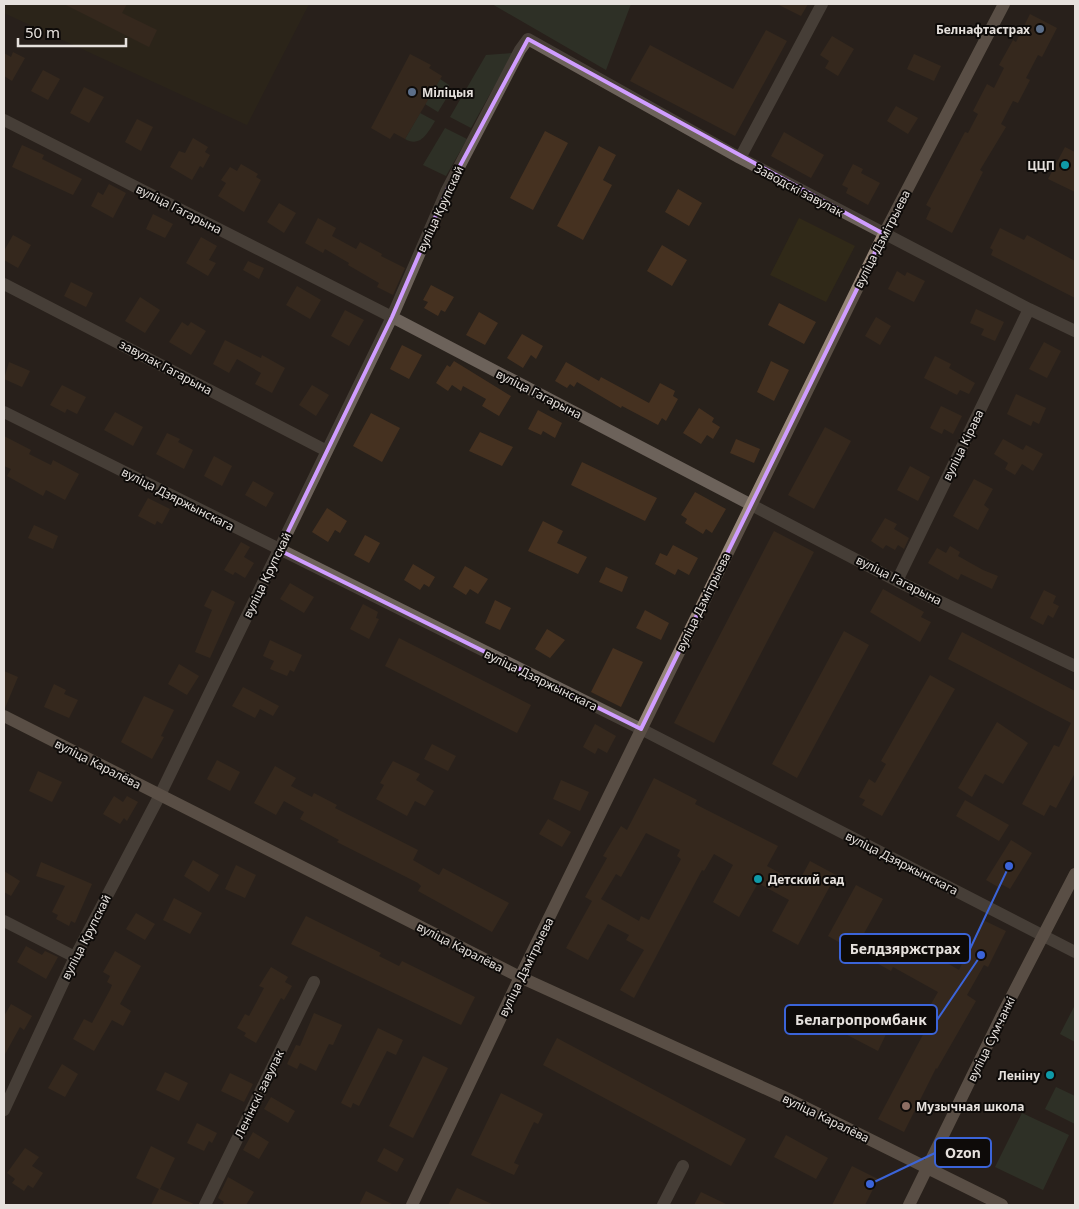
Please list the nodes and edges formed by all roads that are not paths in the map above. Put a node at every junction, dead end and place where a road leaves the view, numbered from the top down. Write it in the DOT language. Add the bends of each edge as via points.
graph roads {
  1 [pos="822,4"];
  2 [pos="1004,4"];
  3 [pos="528,39"];
  4 [pos="4,120"];
  5 [pos="740,158"];
  6 [pos="884,234"];
  7 [pos="4,284"];
  8 [pos="1029,309"];
  9 [pos="392,317"];
  10 [pos="1075,331"];
  11 [pos="4,412"];
  12 [pos="327,451"];
  13 [pos="752,504"];
  14 [pos="280,550"];
  15 [pos="896,581"];
  16 [pos="1075,666"];
  17 [pos="4,716"];
  18 [pos="641,729"];
  19 [pos="160,795"];
  20 [pos="1075,874"];
  21 [pos="4,921"];
  22 [pos="1044,936"];
  23 [pos="1075,952"];
  24 [pos="75,957"];
  25 [pos="520,977"];
  26 [pos="314,982"];
  27 [pos="4,1110"];
  28 [pos="683,1166"];
  29 [pos="926,1168"];
  30 [pos="205,1205"];
  31 [pos="412,1205"];
  32 [pos="663,1205"];
  33 [pos="909,1205"];
  34 [pos="1002,1205"];
  1 -- 5 [label="street"];
  2 -- 6 [label="street, вуліца Дзмітрыева"];
  3 -- 5 [label="street, Заводскі завулак"];
  3 -- 9 [label="street, вуліца Крупскай" via="447,190"];
  4 -- 9 [label="street, вуліца Гагарына"];
  5 -- 6 [label="street, Заводскі завулак"];
  6 -- 8 [label="street, Заводскі завулак"];
  6 -- 13 [label="street, вуліца Дзмітрыева"];
  7 -- 12 [label="street, завулак Гагарына"];
  8 -- 10 [label="street, Заводскі завулак"];
  8 -- 15 [label="street, вуліца Кірава"];
  9 -- 12 [label="street, вуліца Крупскай"];
  9 -- 13 [label="street, вуліца Гагарына"];
  11 -- 14 [label="street, вуліца Дзяржынскага"];
  12 -- 14 [label="street, вуліца Крупскай"];
  13 -- 15 [label="street, вуліца Гагарына"];
  13 -- 18 [label="street, вуліца Дзмітрыева"];
  14 -- 18 [label="street, вуліца Дзяржынскага"];
  14 -- 19 [label="street, вуліца Крупскай"];
  15 -- 16 [label="street, вуліца Гагарына"];
  17 -- 19 [label="street, вуліца Каралёва"];
  18 -- 22 [label="street, вуліца Дзяржынскага"];
  18 -- 25 [label="street, вуліца Дзмітрыева"];
  19 -- 24 [label="street, вуліца Крупскай"];
  19 -- 25 [label="street, вуліца Каралёва"];
  20 -- 22 [label="street, вуліца Сумчанкі"];
  21 -- 24 [label="street"];
  22 -- 23 [label="street, вуліца Дзяржынскага"];
  22 -- 29 [label="street, вуліца Сумчанкі"];
  24 -- 27 [label="street, вуліца Крупскай"];
  25 -- 29 [label="street, вуліца Каралёва" via="784,1097"];
  25 -- 31 [label="street, вуліца Дзмітрыева"];
  26 -- 30 [label="street, Ленінскі завулак"];
  28 -- 32 [label="street"];
  29 -- 33 [label="street, вуліца Сумчанкі"];
  29 -- 34 [label="street, вуліца Каралёва"];
}
